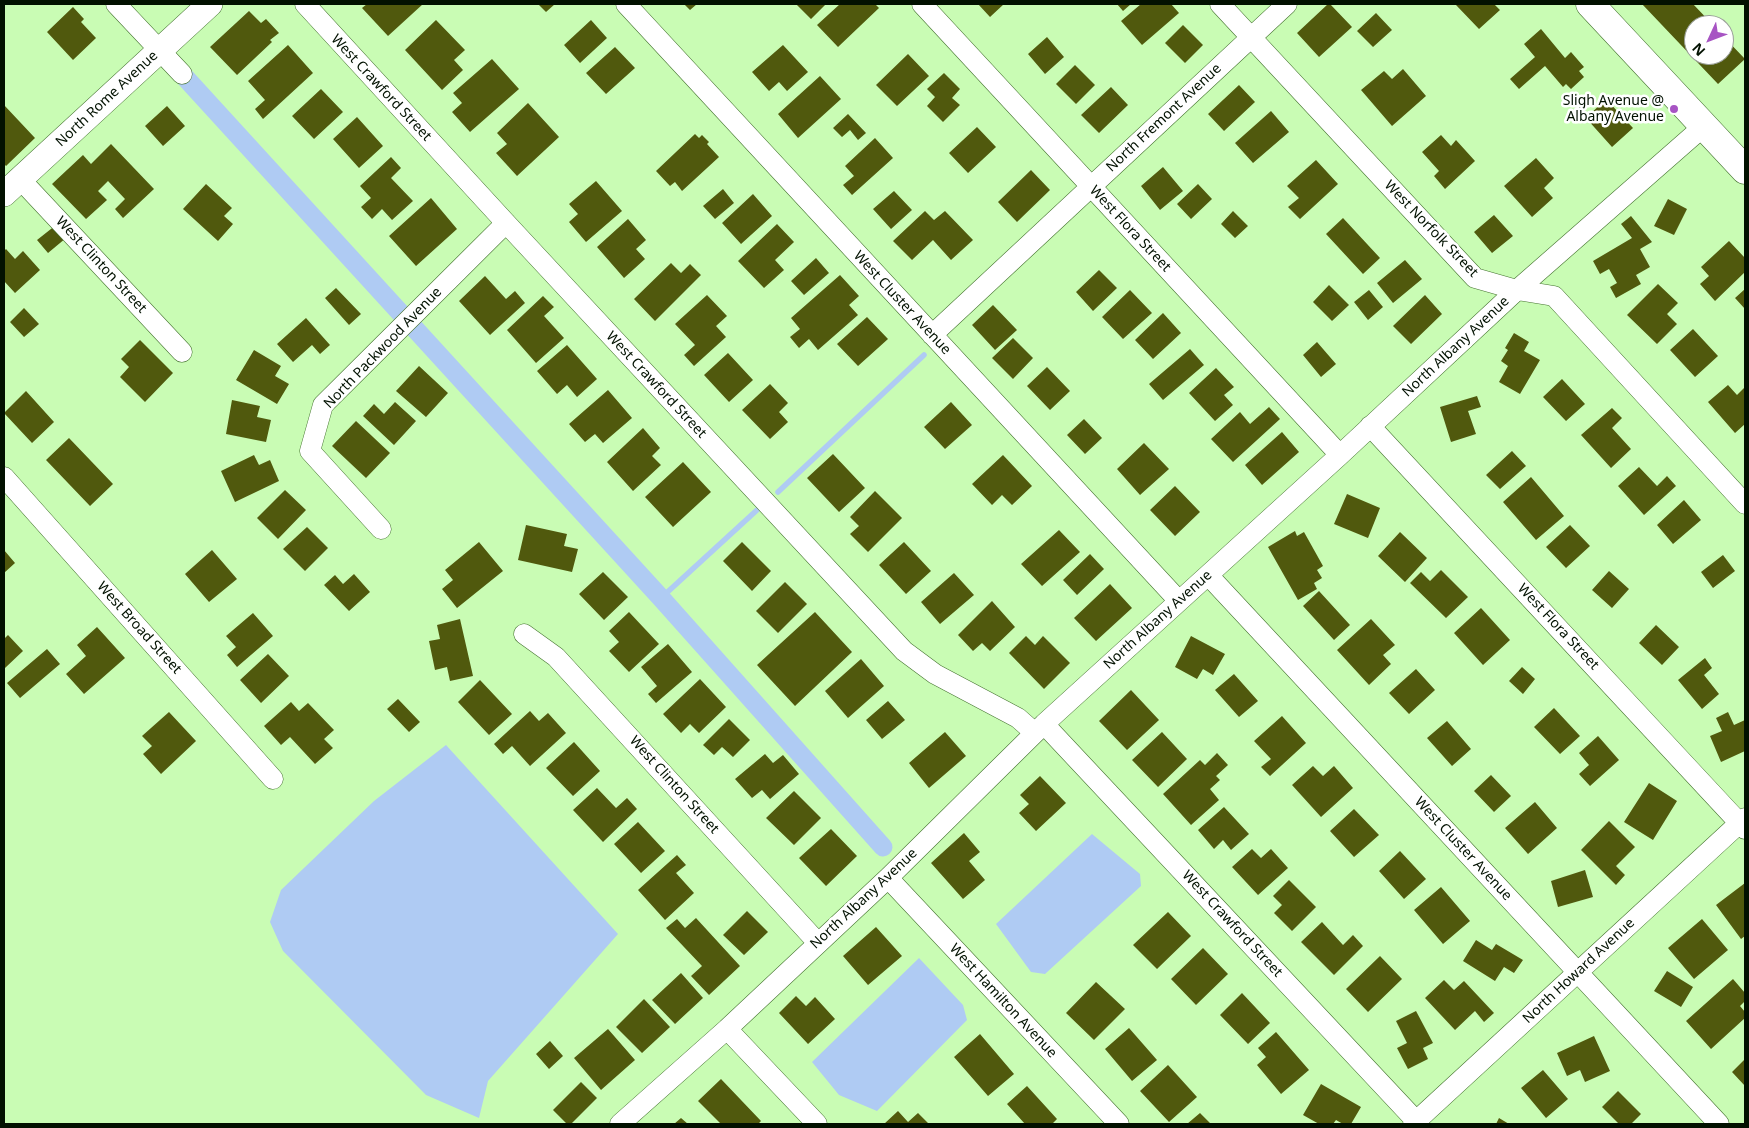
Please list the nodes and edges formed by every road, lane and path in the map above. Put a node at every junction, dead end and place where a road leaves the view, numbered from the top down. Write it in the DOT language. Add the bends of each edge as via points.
graph roads {
  1 [pos="116,4"];
  2 [pos="210,4"];
  3 [pos="304,4"];
  4 [pos="626,4"];
  5 [pos="922,4"];
  6 [pos="1220,4"];
  7 [pos="1287,4"];
  8 [pos="1590,4"];
  9 [pos="1251,37"];
  10 [pos="159,50"];
  11 [pos="182,74"];
  12 [pos="1704,126"];
  13 [pos="1745,170"];
  14 [pos="12,187"];
  15 [pos="1091,187"];
  16 [pos="506,223"];
  17 [pos="1517,290"];
  18 [pos="932,335"];
  19 [pos="182,352"];
  20 [pos="1370,426"];
  21 [pos="1340,455"];
  22 [pos="4,477"];
  23 [pos="1745,504"];
  24 [pos="382,529"];
  25 [pos="1208,575"];
  26 [pos="1179,601"];
  27 [pos="524,634"];
  28 [pos="1040,728"];
  29 [pos="274,779"];
  30 [pos="1744,823"];
  31 [pos="888,878"];
  32 [pos="818,943"];
  33 [pos="1578,972"];
  34 [pos="727,1029"];
  35 [pos="1416,1123"];
  36 [pos="620,1124"];
  37 [pos="817,1124"];
  38 [pos="1119,1124"];
  39 [pos="1718,1124"];
  1 -- 10 [label="street"];
  2 -- 10 [label="street, North Rome Avenue"];
  3 -- 16 [label="street, West Crawford Street"];
  4 -- 18 [label="street, West Cluster Avenue"];
  5 -- 15 [label="street, West Flora Street"];
  6 -- 9 [label="street, West Norfolk Street"];
  7 -- 9 [label="street, North Fremont Avenue"];
  8 -- 12 [label="main road"];
  9 -- 15 [label="street, North Fremont Avenue"];
  9 -- 17 [label="street, West Norfolk Street" via="1475,278"];
  10 -- 11 [label="street"];
  10 -- 14 [label="street, North Rome Avenue"];
  12 -- 13 [label="main road"];
  12 -- 17 [label="street, North Albany Avenue"];
  14 -- 19 [label="street, West Clinton Street"];
  15 -- 18 [label="street, North Fremont Avenue"];
  15 -- 21 [label="street, West Flora Street"];
  16 -- 24 [label="street, North Packwood Avenue" via="324,405 310,451"];
  16 -- 28 [label="street, West Crawford Street" via="904,651 935,674"];
  17 -- 20 [label="street, North Albany Avenue"];
  17 -- 23 [label="street, West Norfolk Street" via="1554,296"];
  18 -- 26 [label="street, West Cluster Avenue"];
  20 -- 21 [label="street, North Albany Avenue"];
  20 -- 30 [label="street, West Flora Street"];
  21 -- 25 [label="street, North Albany Avenue"];
  22 -- 29 [label="street, West Broad Street"];
  25 -- 26 [label="street, North Albany Avenue"];
  25 -- 33 [label="street, West Cluster Avenue"];
  26 -- 28 [label="street, North Albany Avenue"];
  27 -- 32 [label="street, West Clinton Street" via="556,657"];
  28 -- 31 [label="street, North Albany Avenue"];
  28 -- 35 [label="street, West Crawford Street"];
  30 -- 33 [label="street, North Howard Avenue"];
  31 -- 32 [label="street, North Albany Avenue"];
  31 -- 38 [label="street, West Hamilton Avenue"];
  32 -- 34 [label="street, North Albany Avenue"];
  33 -- 35 [label="street, North Howard Avenue"];
  33 -- 39 [label="street, West Cluster Avenue"];
  34 -- 36 [label="street, North Albany Avenue"];
  34 -- 37 [label="street"];
}
